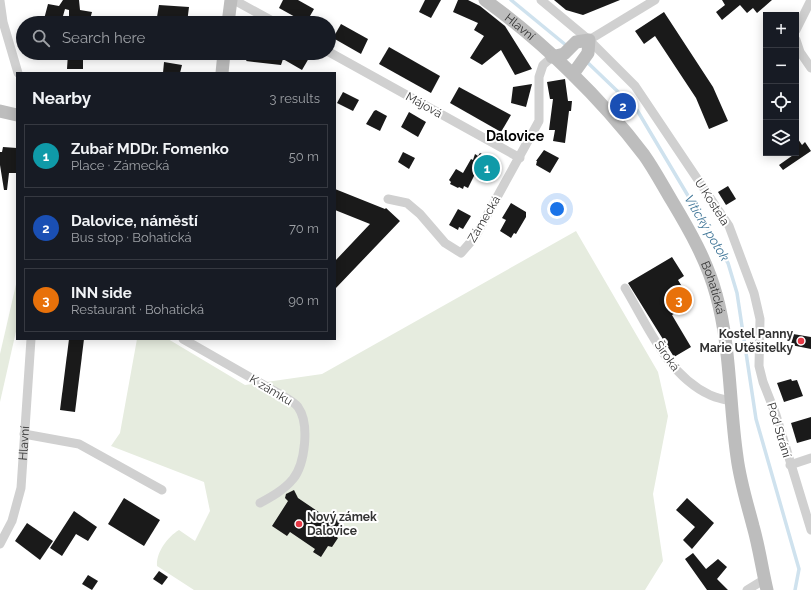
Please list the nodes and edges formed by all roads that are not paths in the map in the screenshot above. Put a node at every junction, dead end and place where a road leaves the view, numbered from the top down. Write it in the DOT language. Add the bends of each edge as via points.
graph roads {
  1 [pos="231,0"];
  2 [pos="234,0"];
  3 [pos="485,0"];
  4 [pos="541,0"];
  5 [pos="655,0"];
  6 [pos="811,0"];
  7 [pos="0,1"];
  8 [pos="229,16"];
  9 [pos="263,16"];
  10 [pos="799,24"];
  11 [pos="589,46"];
  12 [pos="799,48"];
  13 [pos="558,55"];
  14 [pos="336,56"];
  15 [pos="223,60"];
  16 [pos="811,68"];
  17 [pos="575,70"];
  18 [pos="18,72"];
  19 [pos="222,72"];
  20 [pos="0,110"];
  21 [pos="16,115"];
  22 [pos="520,158"];
  23 [pos="388,199"];
  24 [pos="625,288"];
  25 [pos="31,340"];
  26 [pos="185,340"];
  27 [pos="768,395"];
  28 [pos="730,401"];
  29 [pos="24,434"];
  30 [pos="811,458"];
  31 [pos="790,465"];
  32 [pos="162,490"];
  33 [pos="260,503"];
  34 [pos="809,518"];
  35 [pos="811,530"];
  36 [pos="0,544"];
  37 [pos="766,584"];
  38 [pos="746,590"];
  1 -- 8 [label="street"];
  2 -- 9 [label="street"];
  3 -- 13 [label="street, Hlavní"];
  4 -- 11 [label="street, U Kostela"];
  5 -- 11 [label="street"];
  6 -- 10 [label="street"];
  7 -- 18 [label="street" via="3,22"];
  11 -- 13 [label="street" via="576,42"];
  11 -- 17 [label="street"];
  11 -- 27 [label="street, U Kostela" via="635,86 729,226 754,293 760,319 759,366"];
  12 -- 16 [label="street"];
  13 -- 17 [label="street, Bohatická"];
  13 -- 22 [label="street, Zámecká" via="544,66 539,77 539,121"];
  14 -- 22 [label="street, Májová"];
  15 -- 19 [label="street"];
  17 -- 28 [label="street, Bohatická" via="644,156 704,258 724,327"];
  20 -- 21 [label="street"];
  22 -- 23 [label="street, Zámecká" via="475,236 461,253 446,243 407,203"];
  24 -- 28 [label="street, Široká" via="673,366 709,395"];
  25 -- 29 [label="street, Hlavní"];
  26 -- 33 [label="street, K zámku" via="284,396 298,406 303,416 304,450 293,479"];
  27 -- 31 [label="street, Pod Strání"];
  28 -- 37 [label="street, Bohatická" via="743,493"];
  29 -- 32 [label="street" via="79,444"];
  29 -- 36 [label="street, Hlavní" via="20,488 12,521"];
  30 -- 31 [label="street, Pod Strání"];
  31 -- 34 [label="street, Pod Strání"];
  34 -- 35 [label="street, Pod Strání"];
  37 -- 38 [label="street"];
}
